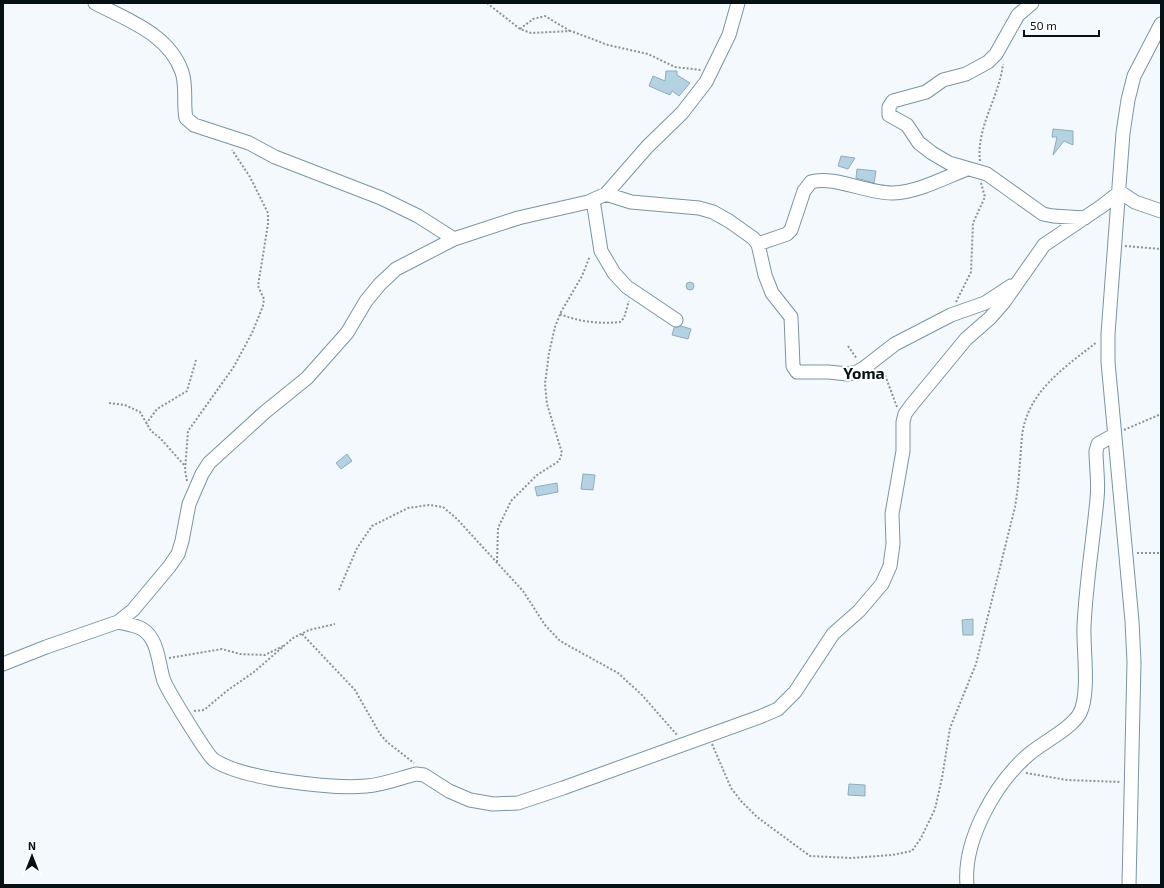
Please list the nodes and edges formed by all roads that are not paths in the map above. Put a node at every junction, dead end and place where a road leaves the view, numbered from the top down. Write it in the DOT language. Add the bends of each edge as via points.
graph roads {
  1 [pos="95,3"];
  2 [pos="738,3"];
  3 [pos="1032,3"];
  4 [pos="1161,24"];
  5 [pos="967,169"];
  6 [pos="1120,192"];
  7 [pos="606,194"];
  8 [pos="593,200"];
  9 [pos="1161,211"];
  10 [pos="1085,218"];
  11 [pos="454,239"];
  12 [pos="758,244"];
  13 [pos="1022,275"];
  14 [pos="676,320"];
  15 [pos="1114,435"];
  16 [pos="118,622"];
  17 [pos="3,664"];
  18 [pos="967,885"];
  19 [pos="1129,885"];
  1 -- 11 [label="street" via="149,32 166,45 182,73 186,118 194,125 249,143 275,157 381,198 418,216"];
  2 -- 7 [label="street" via="729,35 706,82 682,112"];
  3 -- 5 [label="street" via="1018,15 996,54 988,62 974,71 949,77 926,92 893,101 889,107 889,115 907,125 919,143 949,163"];
  4 -- 6 [label="street" via="1134,76 1128,100 1123,133"];
  5 -- 10 [label="street" via="991,177 1043,214"];
  5 -- 12 [label="street" via="916,188 893,193 826,180 811,182 804,191 791,230 787,234"];
  6 -- 9 [label="street" via="1135,202"];
  6 -- 10 [label="street"];
  6 -- 15 [label="street" via="1108,334"];
  7 -- 8 [label="street"];
  7 -- 12 [label="street" via="631,202 698,208 713,212"];
  8 -- 11 [label="street" via="518,218"];
  8 -- 14 [label="street" via="601,251 614,273 632,290"];
  10 -- 13 [label="street" via="1044,245"];
  11 -- 16 [label="street" via="396,269 380,284 347,333 307,378 265,412 210,463 202,474 189,504 178,554 152,589"];
  12 -- 13 [label="street" via="772,293 791,317 794,369 802,373 848,374 864,368 895,344 950,315 985,303 1006,290"];
  13 -- 16 [label="street" via="994,313 966,339 905,414 892,514 893,544 890,566 882,584 859,611 833,634 818,654 807,676 778,709 518,803 493,804 470,800 449,791 424,775 416,774 367,786 340,787 299,783 259,776 226,766 213,759 173,699 164,680 153,643 145,631"];
  15 -- 18 [label="street" via="1098,444 1096,451 1098,498 1088,564 1084,626 1084,699 1079,713 1069,725 1028,755 1012,771 982,817 966,870"];
  15 -- 19 [label="street" via="1134,662"];
  16 -- 17 [label="street"];
}
